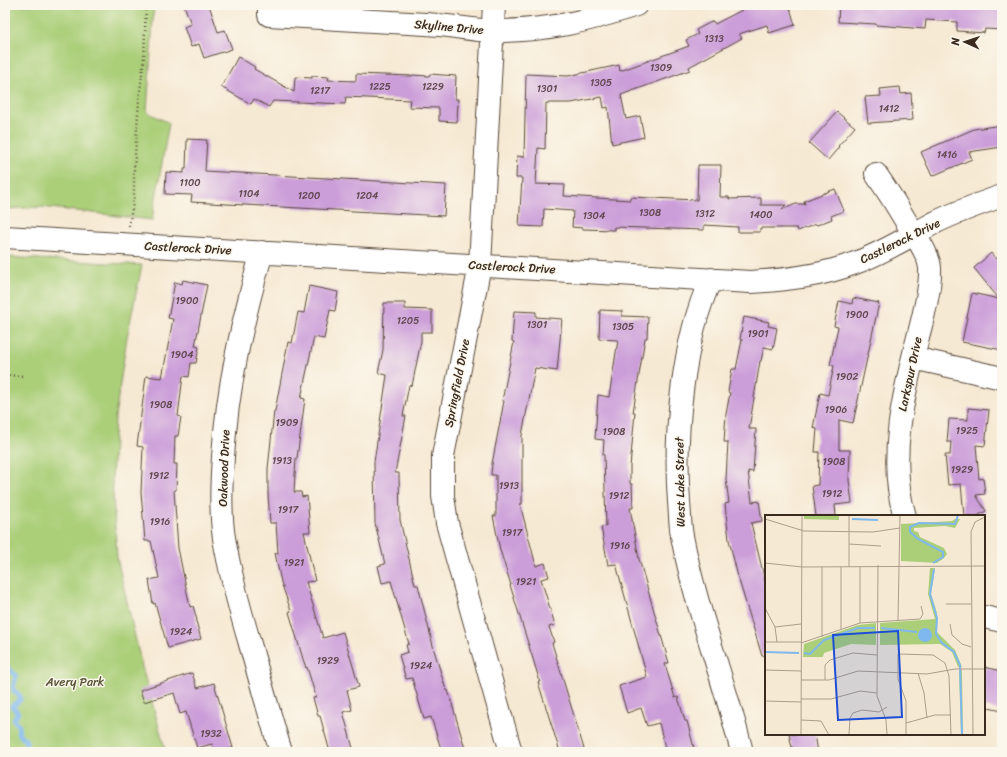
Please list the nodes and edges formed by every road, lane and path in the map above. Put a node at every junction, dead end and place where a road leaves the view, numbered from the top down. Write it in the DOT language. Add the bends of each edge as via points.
graph roads {
  1 [pos="146,5"];
  2 [pos="269,5"];
  3 [pos="494,5"];
  4 [pos="636,5"];
  5 [pos="493,31"];
  6 [pos="876,174"];
  7 [pos="1002,196"];
  8 [pos="915,235"];
  9 [pos="5,236"];
  10 [pos="127,244"];
  11 [pos="262,252"];
  12 [pos="480,265"];
  13 [pos="711,279"];
  14 [pos="913,358"];
  15 [pos="5,375"];
  16 [pos="24,376"];
  17 [pos="1002,378"];
  18 [pos="905,515"];
  19 [pos="985,617"];
  20 [pos="1002,621"];
  21 [pos="281,752"];
  22 [pos="511,752"];
  23 [pos="742,752"];
  1 -- 10 [label="path" via="134,197"];
  2 -- 5 [label="street, Skyline Drive" via="269,15 434,24"];
  3 -- 5 [label="street, Springfield Drive"];
  4 -- 5 [label="street, Skyline Drive" via="564,26"];
  5 -- 12 [label="street, Springfield Drive"];
  6 -- 8 [label="street, Larkspur Drive"];
  7 -- 8 [label="street, Castlerock Drive" via="975,205"];
  8 -- 13 [label="street, Castlerock Drive" via="854,264 817,274 757,281"];
  8 -- 14 [label="street, Larkspur Drive" via="930,268 925,308"];
  9 -- 10 [label="street, Castlerock Drive"];
  10 -- 11 [label="street, Castlerock Drive"];
  11 -- 12 [label="street, Castlerock Drive"];
  11 -- 21 [label="street, Oakwood Drive" via="249,297 231,384 225,424 221,486 224,537 232,576"];
  12 -- 13 [label="street, Castlerock Drive"];
  12 -- 22 [label="street, Springfield Drive" via="443,456 443,496 447,523"];
  13 -- 23 [label="street, West Lake Street" via="702,298 684,383 678,484 682,534 691,574"];
  14 -- 17 [label="street"];
  14 -- 18 [label="street, Larkspur Drive" via="901,418 897,470"];
  15 -- 16 [label="path"];
  19 -- 20 [label="street"];
}
